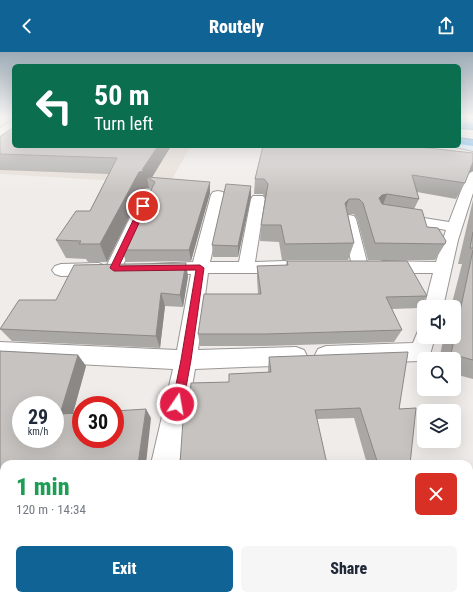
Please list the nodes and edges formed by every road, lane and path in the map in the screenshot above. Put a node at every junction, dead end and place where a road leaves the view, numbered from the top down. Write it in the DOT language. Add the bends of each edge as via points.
graph roads {
  1 [pos="461,146"];
  2 [pos="473,147"];
  3 [pos="473,175"];
  4 [pos="149,193"];
  5 [pos="218,195"];
  6 [pos="258,199"];
  7 [pos="389,216"];
  8 [pos="349,219"];
  9 [pos="455,227"];
  10 [pos="246,267"];
  11 [pos="299,267"];
  12 [pos="114,268"];
  13 [pos="200,268"];
  14 [pos="443,268"];
  15 [pos="61,270"];
  16 [pos="435,300"];
  17 [pos="423,344"];
  18 [pos="0,352"];
  19 [pos="186,360"];
  20 [pos="166,460"];
  1 -- 2 [label="street"];
  3 -- 9 [label="street"];
  4 -- 12 [label="street"];
  5 -- 13 [label="street"];
  6 -- 10 [label="street"];
  7 -- 9 [label="street"];
  8 -- 14 [label="street" via="353,266"];
  9 -- 14 [label="street"];
  10 -- 11 [label="street"];
  10 -- 13 [label="street"];
  12 -- 13 [label="street"];
  12 -- 15 [label="street"];
  13 -- 19 [label="street"];
  14 -- 16 [label="street"];
  17 -- 19 [label="street" via="421,352"];
  18 -- 19 [label="street"];
  19 -- 20 [label="street"];
}
